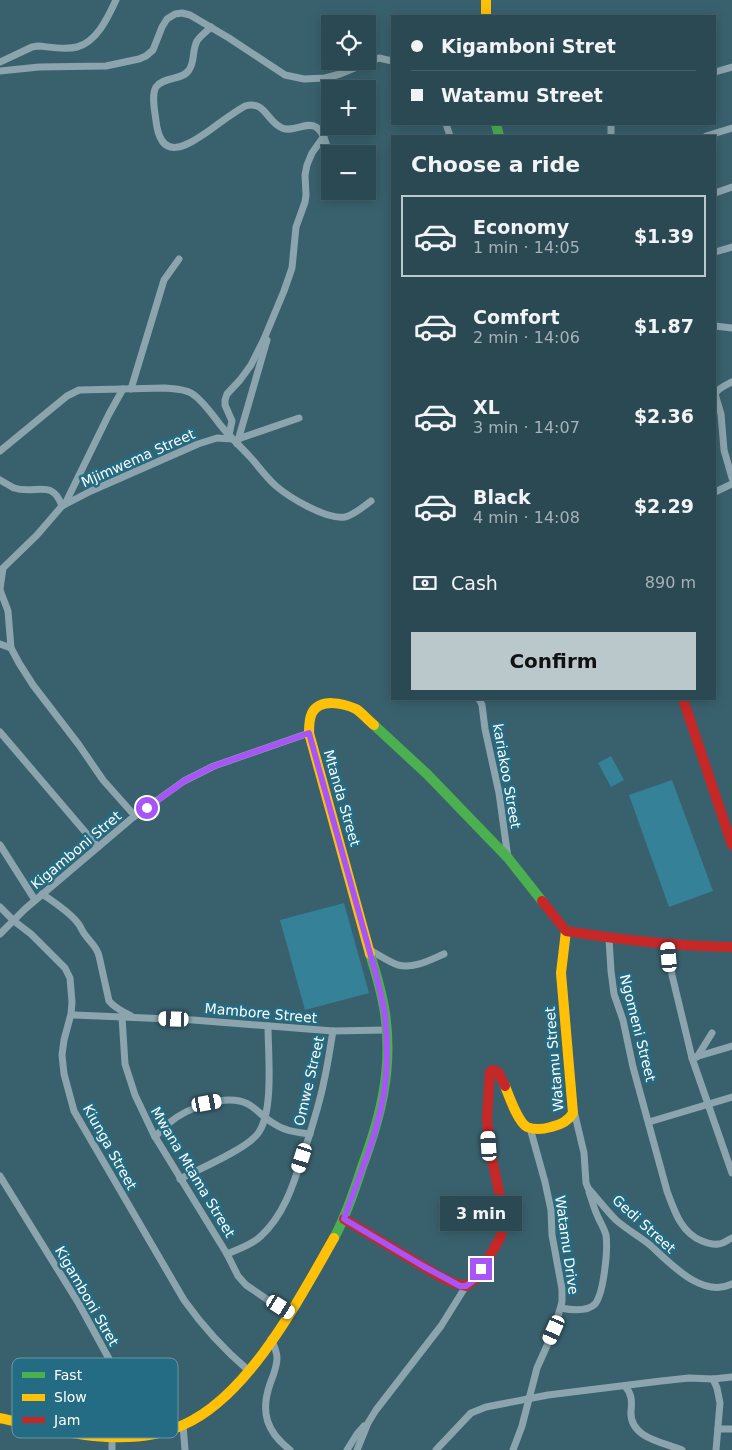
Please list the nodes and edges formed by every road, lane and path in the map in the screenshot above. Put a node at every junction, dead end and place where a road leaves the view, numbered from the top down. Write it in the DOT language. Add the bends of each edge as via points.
graph roads {
  1 [pos="116,0"];
  2 [pos="486,0"];
  3 [pos="486,15"];
  4 [pos="211,27"];
  5 [pos="391,60"];
  6 [pos="0,62"];
  7 [pos="732,67"];
  8 [pos="0,71"];
  9 [pos="716,72"];
  10 [pos="732,128"];
  11 [pos="709,135"];
  12 [pos="324,136"];
  13 [pos="327,145"];
  14 [pos="732,187"];
  15 [pos="716,193"];
  16 [pos="732,246"];
  17 [pos="716,252"];
  18 [pos="179,259"];
  19 [pos="276,310"];
  20 [pos="716,326"];
  21 [pos="732,328"];
  22 [pos="732,382"];
  23 [pos="127,389"];
  24 [pos="716,392"];
  25 [pos="716,397"];
  26 [pos="299,418"];
  27 [pos="234,439"];
  28 [pos="0,451"];
  29 [pos="732,478"];
  30 [pos="0,480"];
  31 [pos="732,484"];
  32 [pos="716,492"];
  33 [pos="372,502"];
  34 [pos="64,505"];
  35 [pos="0,589"];
  36 [pos="0,644"];
  37 [pos="11,648"];
  38 [pos="480,700"];
  39 [pos="683,700"];
  40 [pos="0,732"];
  41 [pos="309,733"];
  42 [pos="135,816"];
  43 [pos="0,845"];
  44 [pos="732,845"];
  45 [pos="98,847"];
  46 [pos="508,858"];
  47 [pos="42,894"];
  48 [pos="36,900"];
  49 [pos="0,907"];
  50 [pos="14,921"];
  51 [pos="566,931"];
  52 [pos="0,934"];
  53 [pos="610,939"];
  54 [pos="668,944"];
  55 [pos="732,947"];
  56 [pos="370,950"];
  57 [pos="444,954"];
  58 [pos="74,1015"];
  59 [pos="122,1017"];
  60 [pos="135,1017"];
  61 [pos="268,1026"];
  62 [pos="386,1030"];
  63 [pos="333,1031"];
  64 [pos="712,1033"];
  65 [pos="732,1046"];
  66 [pos="694,1057"];
  67 [pos="732,1097"];
  68 [pos="707,1104"];
  69 [pos="574,1111"];
  70 [pos="266,1118"];
  71 [pos="649,1122"];
  72 [pos="530,1128"];
  73 [pos="310,1134"];
  74 [pos="155,1137"];
  75 [pos="732,1171"];
  76 [pos="0,1176"];
  77 [pos="180,1179"];
  78 [pos="588,1188"];
  79 [pos="344,1219"];
  80 [pos="616,1220"];
  81 [pos="603,1226"];
  82 [pos="732,1238"];
  83 [pos="227,1254"];
  84 [pos="732,1284"];
  85 [pos="466,1286"];
  86 [pos="561,1308"];
  87 [pos="290,1313"];
  88 [pos="271,1339"];
  89 [pos="109,1358"];
  90 [pos="248,1370"];
  91 [pos="732,1377"];
  92 [pos="713,1379"];
  93 [pos="625,1386"];
  94 [pos="529,1398"];
  95 [pos="368,1423"];
  96 [pos="183,1425"];
  97 [pos="178,1427"];
  98 [pos="718,1429"];
  99 [pos="732,1430"];
  100 [pos="112,1438"];
  101 [pos="124,1438"];
  102 [pos="112,1450"];
  103 [pos="185,1450"];
  104 [pos="290,1450"];
  105 [pos="347,1450"];
  106 [pos="357,1450"];
  107 [pos="436,1450"];
  108 [pos="513,1450"];
  109 [pos="682,1450"];
  110 [pos="716,1450"];
  1 -- 6 [label="street" via="96,34 84,45 75,48 32,47"];
  2 -- 3 [label="main road"];
  4 -- 5 [label="street" via="285,75 304,79 340,74 379,58"];
  4 -- 8 [label="street" via="190,15 178,13 167,19 154,50 139,59 106,66"];
  4 -- 12 [label="street" via="197,41 189,72 168,79 156,88 156,124 164,144 181,148 252,104 280,127 292,129 310,125"];
  7 -- 9 [label="street"];
  10 -- 11 [label="street"];
  12 -- 13 [label="street"];
  12 -- 19 [label="street" via="312,153 304,175 306,195 296,227 292,268"];
  14 -- 15 [label="street"];
  16 -- 17 [label="street"];
  18 -- 23 [label="street" via="164,280"];
  19 -- 27 [label="street"];
  19 -- 27 [label="street" via="251,365 227,394 225,405 232,421"];
  20 -- 21 [label="street"];
  22 -- 24 [label="street"];
  23 -- 27 [label="street" via="165,388 189,392"];
  23 -- 28 [label="street" via="88,388 72,392"];
  23 -- 34 [label="street" via="109,414"];
  25 -- 29 [label="street"];
  26 -- 27 [label="street, Mjimwema Street"];
  27 -- 33 [label="street" via="267,478 318,512 345,517"];
  27 -- 34 [label="street, Mjimwema Street" via="217,438 198,444"];
  30 -- 34 [label="street" via="15,488 50,490"];
  31 -- 32 [label="street"];
  34 -- 35 [label="street, Mjimwema Street" via="3,568"];
  35 -- 37 [label="street, Mjimwema Street" via="8,611"];
  36 -- 37 [label="street"];
  37 -- 42 [label="street, Mjimwema Street" via="32,685"];
  38 -- 46 [label="street, kariakoo Street" via="499,793"];
  39 -- 44 [label="main road"];
  40 -- 45 [label="street"];
  41 -- 42 [label="street, Kigamboni Stret" via="197,774"];
  41 -- 46 [label="main road" via="310,716 325,703 344,704 356,710 428,775"];
  41 -- 56 [label="main road, Mtanda Street"];
  42 -- 45 [label="street, Kigamboni Stret"];
  43 -- 48 [label="street"];
  45 -- 47 [label="street, Kigamboni Stret"];
  46 -- 51 [label="main road"];
  47 -- 48 [label="street, Kigamboni Stret"];
  47 -- 60 [label="street" via="77,922 98,950 109,1001 120,1011"];
  48 -- 50 [label="street, Kigamboni Stret"];
  49 -- 50 [label="street, Kiunga Street"];
  50 -- 52 [label="street, Kigamboni Stret"];
  50 -- 90 [label="street, Kiunga Street" via="65,968 70,978 71,1014 62,1055 74,1111 184,1300 213,1338"];
  51 -- 53 [label="main road"];
  51 -- 69 [label="main road, Watamu Street" via="560,974"];
  53 -- 54 [label="main road"];
  53 -- 71 [label="street, Ngomeni Street" via="614,994"];
  54 -- 55 [label="main road"];
  54 -- 66 [label="street" via="672,975"];
  56 -- 57 [label="street" via="398,965 407,966"];
  56 -- 62 [label="main road, Mtanda Street"];
  58 -- 59 [label="street, Mambore Street"];
  59 -- 60 [label="street, Mambore Street"];
  59 -- 74 [label="street, Mwana Mtama Street" via="124,1064"];
  60 -- 61 [label="street, Mambore Street"];
  61 -- 63 [label="street, Mambore Street"];
  61 -- 70 [label="street"];
  62 -- 63 [label="street, Mambore Street"];
  62 -- 79 [label="main road, Mtanda Street" via="383,1101"];
  63 -- 73 [label="street, Omwe Street"];
  64 -- 66 [label="street"];
  65 -- 66 [label="street"];
  66 -- 68 [label="street"];
  67 -- 68 [label="street"];
  68 -- 71 [label="street"];
  68 -- 75 [label="street"];
  69 -- 72 [label="main road, Watamu Street" via="572,1118 556,1126"];
  69 -- 78 [label="street"];
  70 -- 73 [label="street" via="286,1130"];
  70 -- 74 [label="street" via="240,1100 207,1103 180,1115"];
  70 -- 77 [label="street" via="259,1133 243,1147"];
  71 -- 82 [label="street, Ngomeni Street" via="667,1191 682,1225 697,1239 714,1245"];
  72 -- 85 [label="main road" via="521,1121 498,1072 490,1072 489,1146 503,1221 500,1238 474,1280"];
  72 -- 86 [label="street, Watamu Drive" via="550,1210 562,1289"];
  73 -- 83 [label="street, Omwe Street" via="280,1211 260,1237"];
  74 -- 77 [label="street, Mwana Mtama Street"];
  76 -- 89 [label="street, Kigamboni Stret"];
  77 -- 83 [label="street, Mwana Mtama Street"];
  78 -- 80 [label="street, Gedi Street"];
  78 -- 81 [label="street"];
  79 -- 85 [label="main road" via="442,1277"];
  79 -- 87 [label="main road, Mtanda Street"];
  80 -- 81 [label="street"];
  80 -- 84 [label="street, Gedi Street" via="684,1275 710,1287"];
  81 -- 86 [label="street" via="606,1249 598,1297 594,1304 585,1308"];
  83 -- 87 [label="street, Mwana Mtama Street" via="246,1285"];
  85 -- 95 [label="street" via="441,1326"];
  86 -- 94 [label="street, Watamu Drive" via="537,1368"];
  87 -- 88 [label="main road, Mtanda Street"];
  88 -- 90 [label="main road, Mtanda Street"];
  88 -- 104 [label="street" via="277,1358 266,1414 270,1429"];
  90 -- 96 [label="main road, Mtanda Street" via="217,1405"];
  91 -- 92 [label="street"];
  92 -- 93 [label="street" via="689,1378"];
  92 -- 98 [label="street" via="720,1397"];
  93 -- 94 [label="street"];
  93 -- 109 [label="street" via="631,1396 630,1416 635,1428 650,1438"];
  94 -- 107 [label="street" via="471,1413"];
  94 -- 108 [label="street, Watamu Drive"];
  95 -- 105 [label="street"];
  95 -- 106 [label="street"];
  96 -- 97 [label="main road, Mtanda Street"];
  96 -- 103 [label="street"];
  98 -- 99 [label="street"];
  98 -- 110 [label="street"];
  100 -- 101 [label="main road, Mtanda Street"];
  100 -- 102 [label="street"];
}
